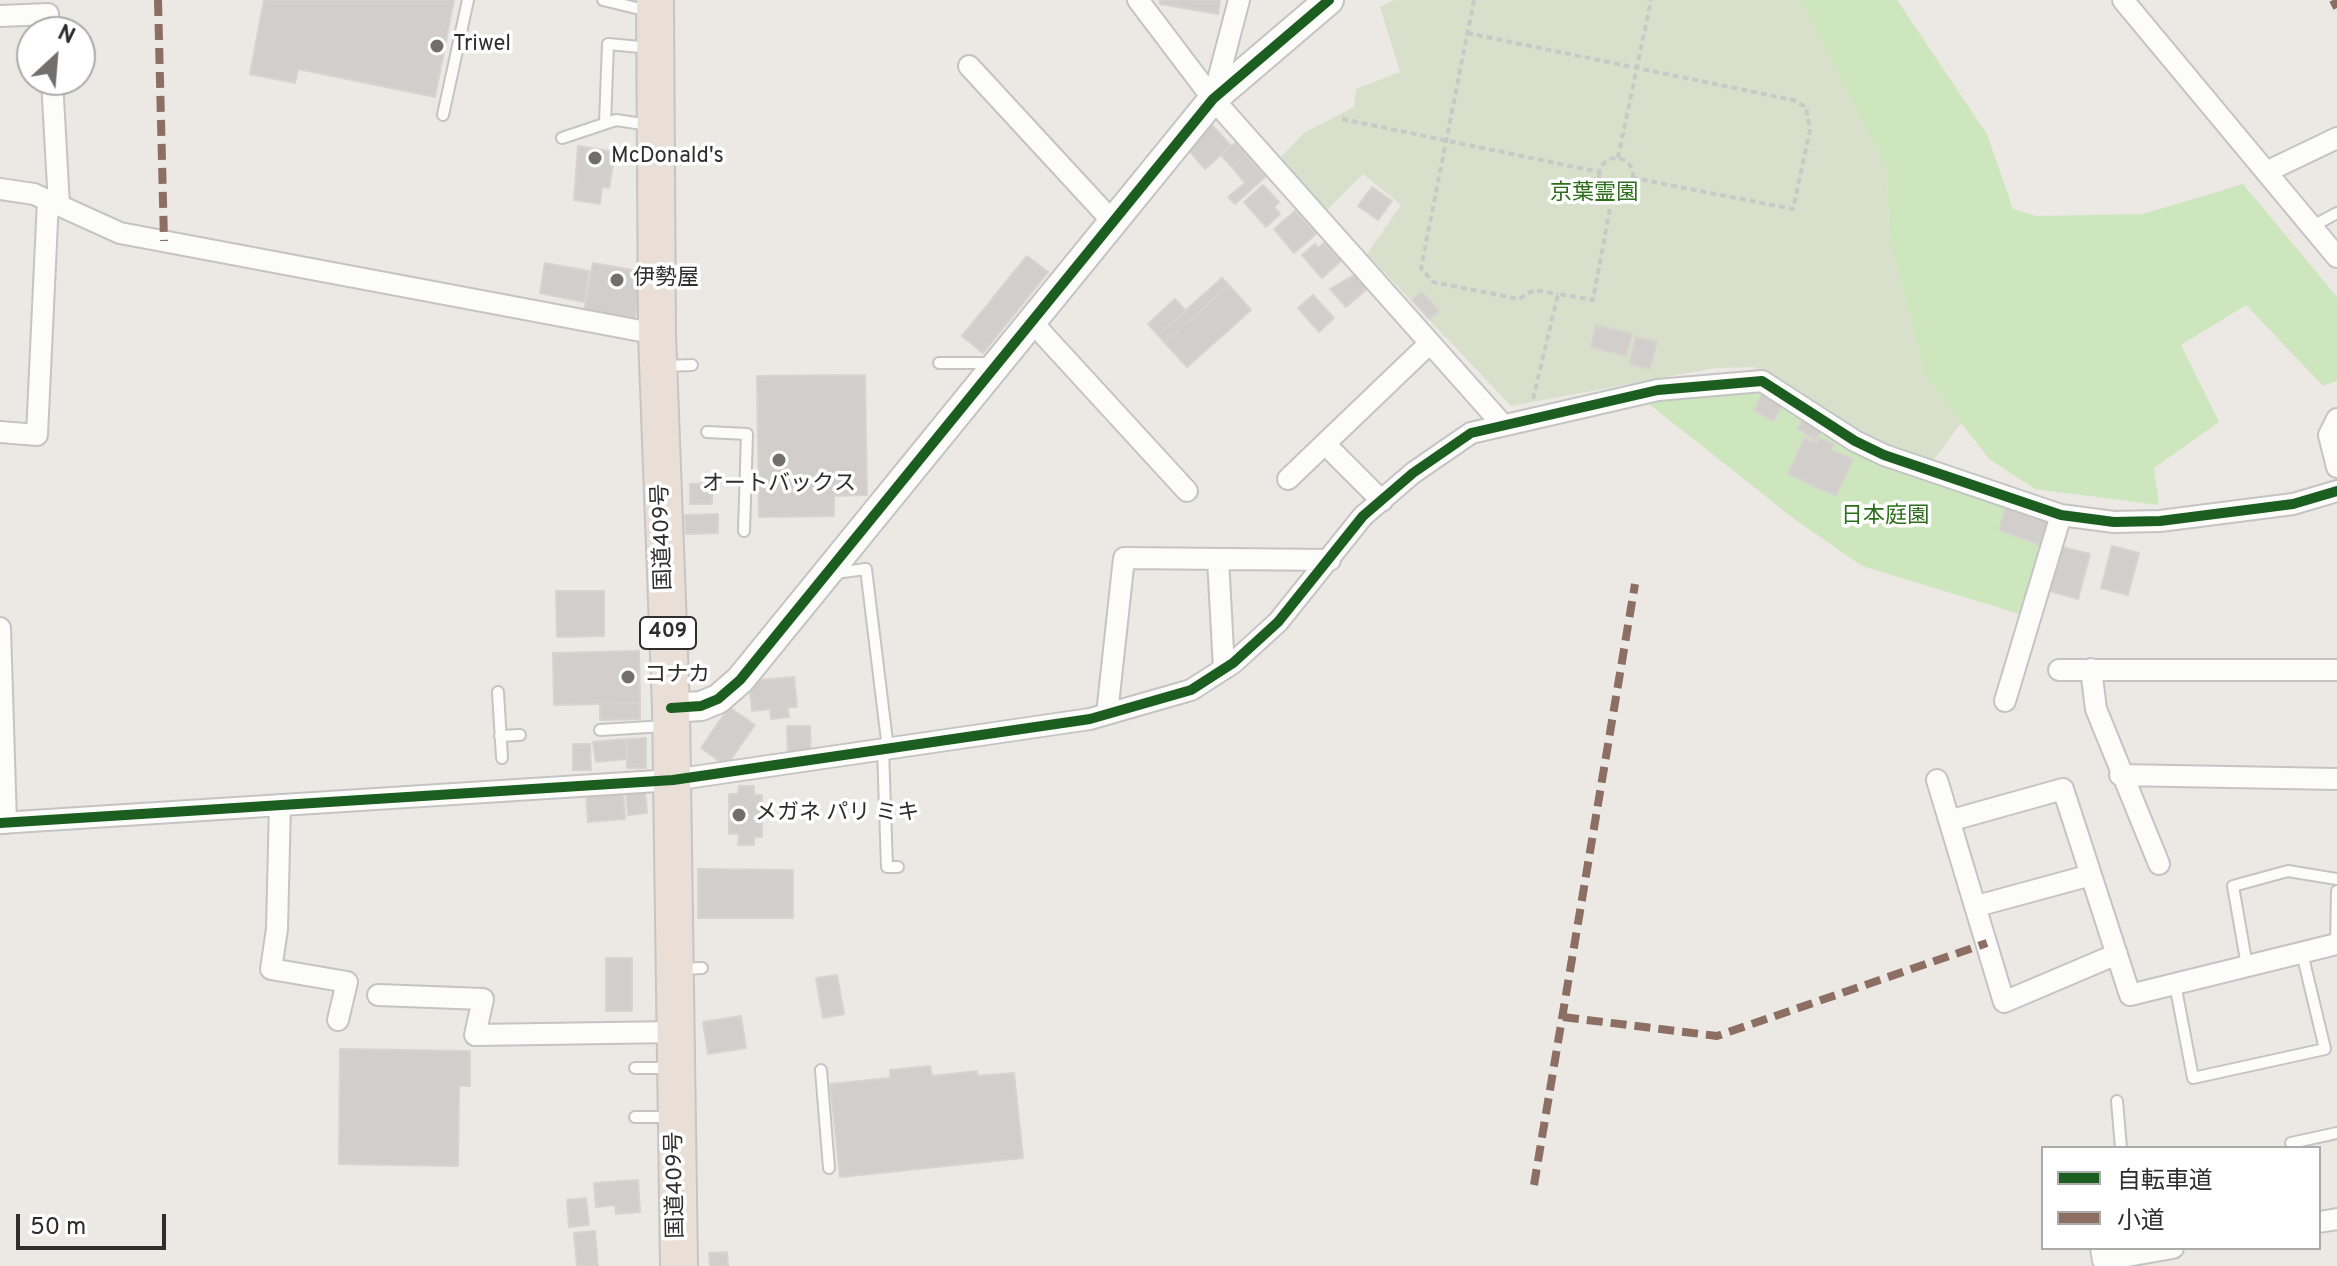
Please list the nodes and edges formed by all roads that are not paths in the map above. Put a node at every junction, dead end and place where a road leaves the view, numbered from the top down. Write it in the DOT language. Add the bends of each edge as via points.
graph roads {
  1 [pos="468,0"];
  2 [pos="603,0"];
  3 [pos="1138,0"];
  4 [pos="1239,0"];
  5 [pos="1329,0"];
  6 [pos="2123,0"];
  7 [pos="654,6"];
  8 [pos="0,16"];
  9 [pos="48,16"];
  10 [pos="653,48"];
  11 [pos="969,66"];
  12 [pos="52,96"];
  13 [pos="1213,99"];
  14 [pos="443,115"];
  15 [pos="605,123"];
  16 [pos="654,126"];
  17 [pos="562,138"];
  18 [pos="2337,138"];
  19 [pos="2266,172"];
  20 [pos="0,189"];
  21 [pos="53,203"];
  22 [pos="2337,213"];
  23 [pos="1113,222"];
  24 [pos="2311,227"];
  25 [pos="2337,257"];
  26 [pos="1031,321"];
  27 [pos="1430,343"];
  28 [pos="669,355"];
  29 [pos="939,363"];
  30 [pos="997,363"];
  31 [pos="2337,419"];
  32 [pos="1503,425"];
  33 [pos="0,432"];
  34 [pos="707,432"];
  35 [pos="1325,444"];
  36 [pos="2337,467"];
  37 [pos="1288,479"];
  38 [pos="1187,491"];
  39 [pos="2337,491"];
  40 [pos="1382,501"];
  41 [pos="2061,515"];
  42 [pos="744,531"];
  43 [pos="1218,559"];
  44 [pos="1330,560"];
  45 [pos="825,574"];
  46 [pos="0,628"];
  47 [pos="1224,669"];
  48 [pos="2091,669"];
  49 [pos="2059,670"];
  50 [pos="2337,670"];
  51 [pos="498,692"];
  52 [pos="2005,701"];
  53 [pos="1107,714"];
  54 [pos="671,717"];
  55 [pos="600,730"];
  56 [pos="520,735"];
  57 [pos="500,736"];
  58 [pos="886,749"];
  59 [pos="502,758"];
  60 [pos="2120,775"];
  61 [pos="2337,779"];
  62 [pos="673,780"];
  63 [pos="1937,780"];
  64 [pos="280,805"];
  65 [pos="1952,820"];
  66 [pos="3,823"];
  67 [pos="2159,864"];
  68 [pos="898,867"];
  69 [pos="2091,875"];
  70 [pos="2337,879"];
  71 [pos="2337,891"];
  72 [pos="1977,906"];
  73 [pos="2336,945"];
  74 [pos="2302,953"];
  75 [pos="2117,954"];
  76 [pos="2247,966"];
  77 [pos="2175,984"];
  78 [pos="378,995"];
  79 [pos="338,1020"];
  80 [pos="675,1032"];
  81 [pos="635,1068"];
  82 [pos="821,1070"];
  83 [pos="2117,1101"];
  84 [pos="679,1107"];
  85 [pos="635,1117"];
  86 [pos="2337,1133"];
  87 [pos="2291,1143"];
  88 [pos="2121,1146"];
  89 [pos="829,1168"];
  90 [pos="2101,1250"];
  91 [pos="2161,1250"];
  92 [pos="679,1266"];
  1 -- 14 [label="lane"];
  2 -- 7 [label="lane"];
  3 -- 13 [label="street"];
  4 -- 13 [label="street"];
  5 -- 13 [label="street"];
  6 -- 19 [label="street"];
  7 -- 10 [label="highway, 国道409号 / 409"];
  8 -- 9 [label="street"];
  10 -- 15 [label="lane" via="608,44"];
  10 -- 16 [label="highway, 国道409号 / 409"];
  11 -- 23 [label="street"];
  12 -- 21 [label="street"];
  13 -- 23 [label="street"];
  13 -- 27 [label="street"];
  15 -- 16 [label="lane"];
  15 -- 17 [label="lane"];
  16 -- 28 [label="highway, 国道409号 / 409"];
  18 -- 19 [label="street"];
  19 -- 24 [label="street"];
  20 -- 21 [label="street"];
  21 -- 28 [label="street" via="120,233"];
  21 -- 33 [label="street" via="37,435"];
  22 -- 24 [label="lane"];
  23 -- 26 [label="street"];
  24 -- 25 [label="street"];
  26 -- 30 [label="street"];
  26 -- 38 [label="street"];
  27 -- 32 [label="street"];
  27 -- 35 [label="street"];
  28 -- 54 [label="highway, 国道409号 / 409"];
  29 -- 30 [label="lane"];
  30 -- 45 [label="street"];
  31 -- 36 [label="street" via="2329,435"];
  32 -- 40 [label="street" via="1471,433"];
  32 -- 41 [label="street" via="1658,390 1762,381 1884,455"];
  34 -- 42 [label="lane" via="747,434"];
  35 -- 37 [label="street"];
  35 -- 40 [label="street"];
  39 -- 41 [label="street" via="2293,504 2160,521"];
  40 -- 44 [label="street" via="1363,516"];
  41 -- 52 [label="street"];
  43 -- 44 [label="street"];
  43 -- 47 [label="street"];
  43 -- 53 [label="street" via="1124,558"];
  44 -- 47 [label="street" via="1278,622"];
  45 -- 54 [label="street" via="740,680 710,702"];
  45 -- 58 [label="lane" via="866,569"];
  46 -- 66 [label="street"];
  47 -- 53 [label="street" via="1191,690"];
  48 -- 49 [label="street"];
  48 -- 50 [label="street"];
  48 -- 60 [label="street" via="2096,709"];
  51 -- 57 [label="lane"];
  53 -- 58 [label="street"];
  54 -- 55 [label="lane"];
  54 -- 62 [label="highway, 国道409号 / 409"];
  56 -- 57 [label="lane"];
  57 -- 59 [label="lane"];
  58 -- 62 [label="street"];
  58 -- 68 [label="lane" via="887,867"];
  60 -- 61 [label="street"];
  60 -- 67 [label="street"];
  62 -- 64 [label="street"];
  62 -- 80 [label="highway, 国道409号 / 409" via="688,969"];
  63 -- 65 [label="street"];
  64 -- 66 [label="street"];
  64 -- 79 [label="street" via="271,969 347,982"];
  65 -- 69 [label="street" via="2063,789"];
  65 -- 72 [label="street"];
  69 -- 72 [label="street"];
  69 -- 75 [label="street"];
  70 -- 76 [label="lane" via="2288,871 2233,886"];
  71 -- 73 [label="lane"];
  72 -- 75 [label="street" via="2004,1002"];
  73 -- 74 [label="street"];
  74 -- 76 [label="street"];
  74 -- 77 [label="lane" via="2325,1049 2193,1078"];
  75 -- 77 [label="street" via="2130,995"];
  76 -- 77 [label="street"];
  78 -- 80 [label="street" via="483,999 475,1035"];
  80 -- 84 [label="highway, 国道409号 / 409"];
  81 -- 84 [label="lane"];
  82 -- 89 [label="lane"];
  83 -- 88 [label="lane"];
  84 -- 85 [label="lane"];
  84 -- 92 [label="highway, 国道409号 / 409" via="686,1184"];
  86 -- 87 [label="lane"];
  90 -- 91 [label="street" via="2103,1260"];
}
